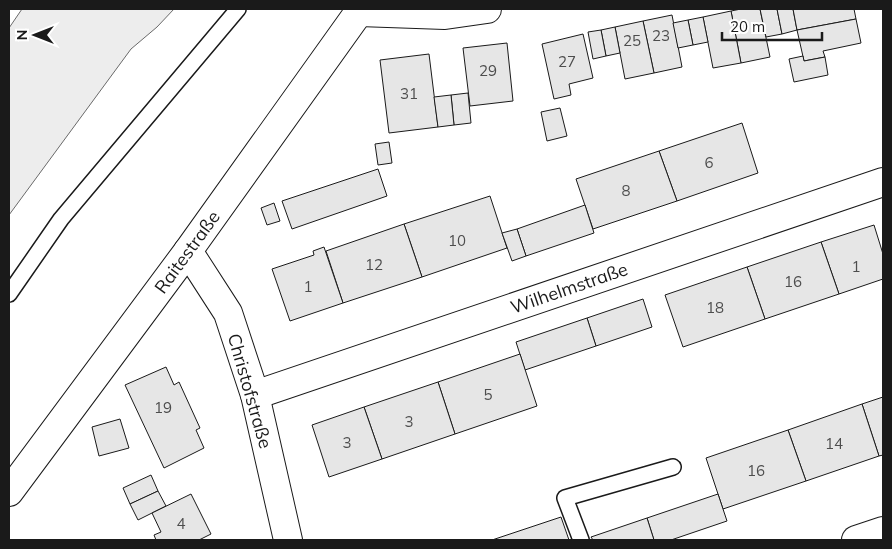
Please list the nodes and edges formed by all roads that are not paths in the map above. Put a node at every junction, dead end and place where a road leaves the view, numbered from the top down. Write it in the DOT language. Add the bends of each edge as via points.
graph roads {
  1 [pos="238,9"];
  2 [pos="487,9"];
  3 [pos="360,10"];
  4 [pos="883,182"];
  5 [pos="188,251"];
  6 [pos="9,294"];
  7 [pos="255,395"];
  8 [pos="673,467"];
  9 [pos="9,492"];
  10 [pos="883,531"];
  11 [pos="288,540"];
  12 [pos="580,540"];
  13 [pos="856,540"];
  1 -- 6 [label="lane" via="62,219"];
  2 -- 3 [label="street" via="445,15"];
  3 -- 5 [label="street, Raitestraße"];
  4 -- 7 [label="street, Wilhelmstraße"];
  5 -- 7 [label="street, Christofstraße" via="228,313"];
  5 -- 9 [label="street, Raitestraße"];
  7 -- 11 [label="street, Christofstraße"];
  8 -- 12 [label="lane" via="565,498"];
  10 -- 13 [label="street"];
}
